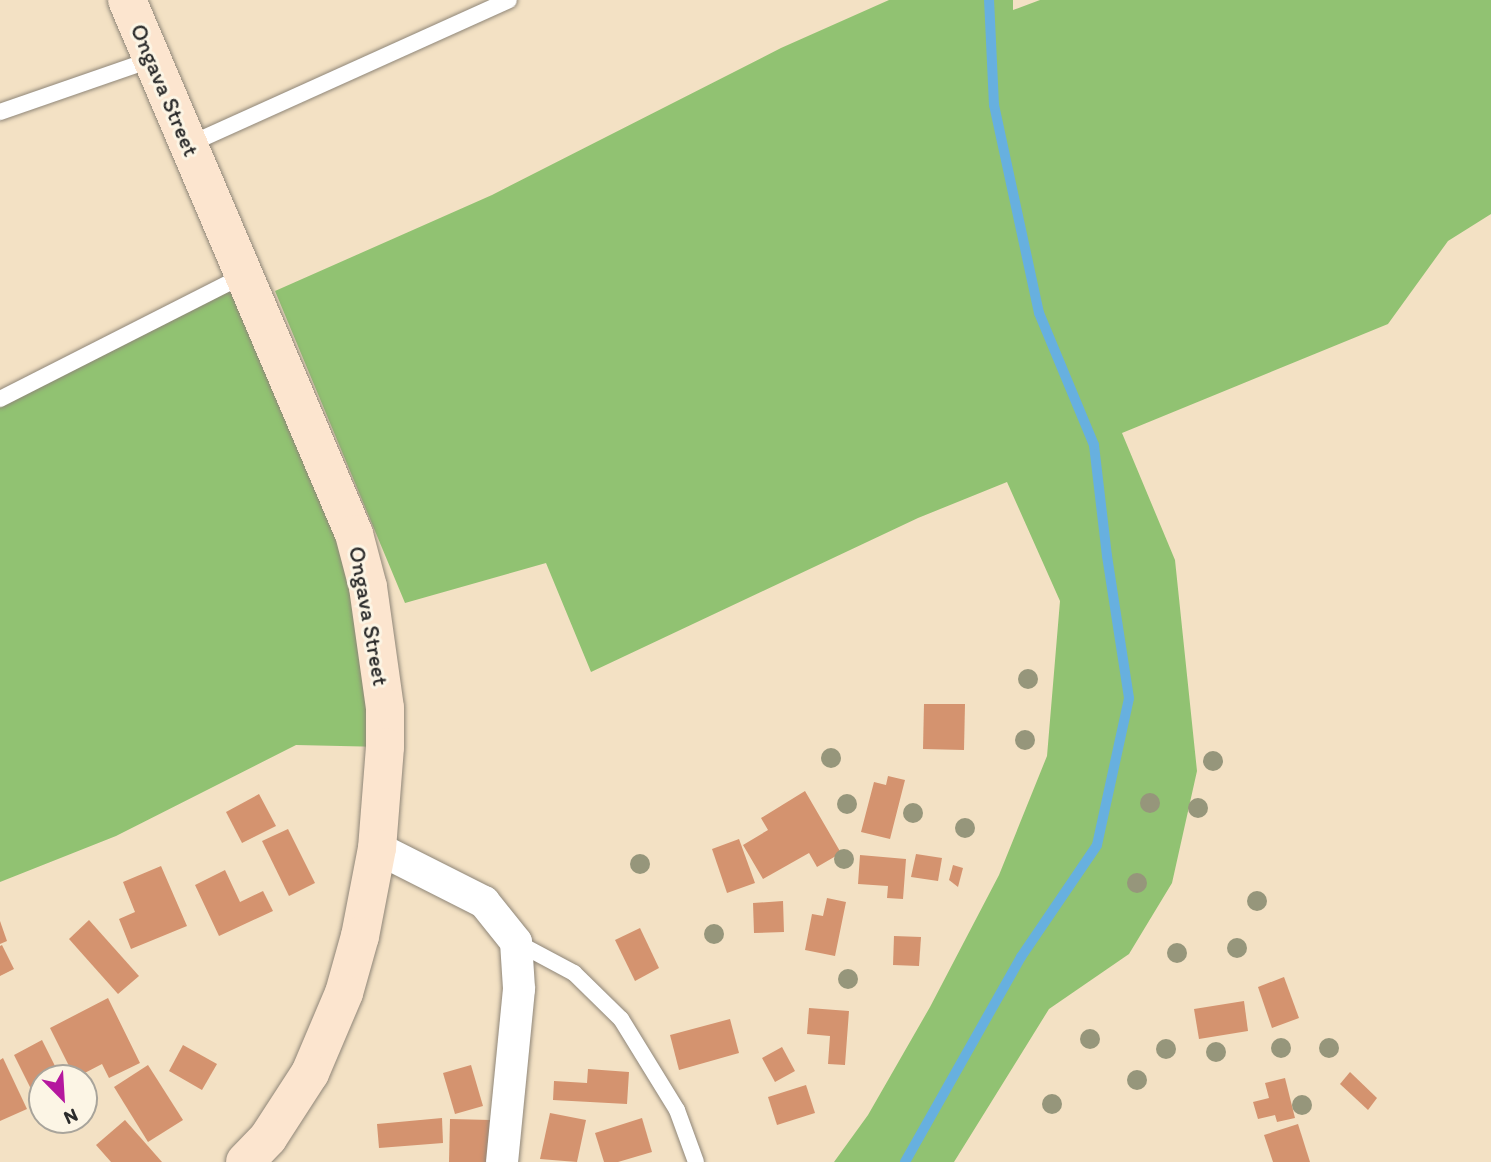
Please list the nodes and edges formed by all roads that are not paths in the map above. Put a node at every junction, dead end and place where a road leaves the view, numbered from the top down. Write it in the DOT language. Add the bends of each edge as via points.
graph roads {
  1 [pos="127,0"];
  2 [pos="509,0"];
  3 [pos="153,59"];
  4 [pos="0,112"];
  5 [pos="188,145"];
  6 [pos="244,275"];
  7 [pos="0,399"];
  8 [pos="377,848"];
  9 [pos="516,942"];
  10 [pos="245,1162"];
  11 [pos="502,1162"];
  12 [pos="696,1162"];
  1 -- 3 [label="street, Ongava Street"];
  2 -- 5 [label="lane"];
  3 -- 4 [label="lane"];
  3 -- 5 [label="street, Ongava Street"];
  5 -- 6 [label="street, Ongava Street"];
  6 -- 7 [label="lane"];
  6 -- 8 [label="street, Ongava Street" via="354,534 368,587 385,708"];
  8 -- 9 [label="street" via="484,902"];
  8 -- 10 [label="street, Ongava Street" via="344,993 310,1073 268,1138"];
  9 -- 11 [label="street" via="519,989"];
  9 -- 12 [label="lane" via="574,973 621,1019 677,1110"];
}
